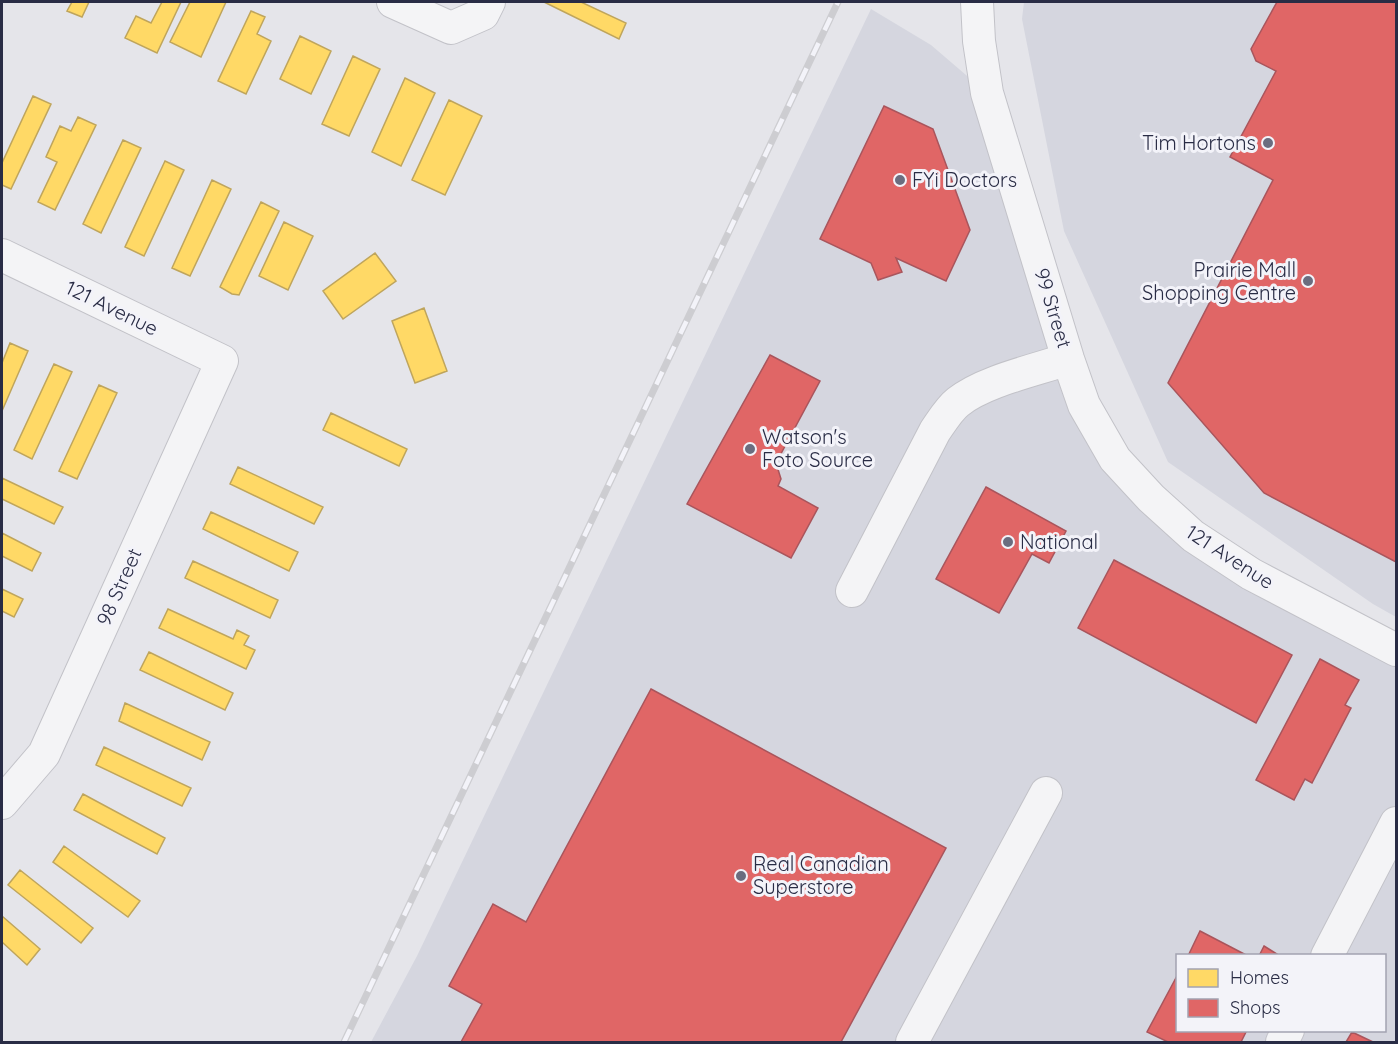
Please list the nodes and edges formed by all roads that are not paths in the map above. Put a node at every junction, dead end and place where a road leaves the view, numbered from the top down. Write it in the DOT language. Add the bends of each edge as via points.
graph roads {
  1 [pos="393,2"];
  2 [pos="977,2"];
  3 [pos="486,8"];
  4 [pos="2,255"];
  5 [pos="1068,359"];
  6 [pos="222,361"];
  7 [pos="852,591"];
  8 [pos="1396,650"];
  9 [pos="1046,793"];
  10 [pos="2,803"];
  11 [pos="1396,823"];
  12 [pos="1328,954"];
  13 [pos="912,1042"];
  1 -- 3 [label="street" via="451,28"];
  2 -- 5 [label="street, 99 Street" via="987,93"];
  4 -- 6 [label="street, 121 Avenue"];
  5 -- 7 [label="street, 99 Street" via="981,388 952,408 935,431"];
  5 -- 8 [label="street, 121 Avenue" via="1084,405 1115,459 1193,536 1251,574"];
  6 -- 10 [label="street, 98 Street" via="44,754"];
  9 -- 13 [label="street"];
  11 -- 12 [label="street"];
}
